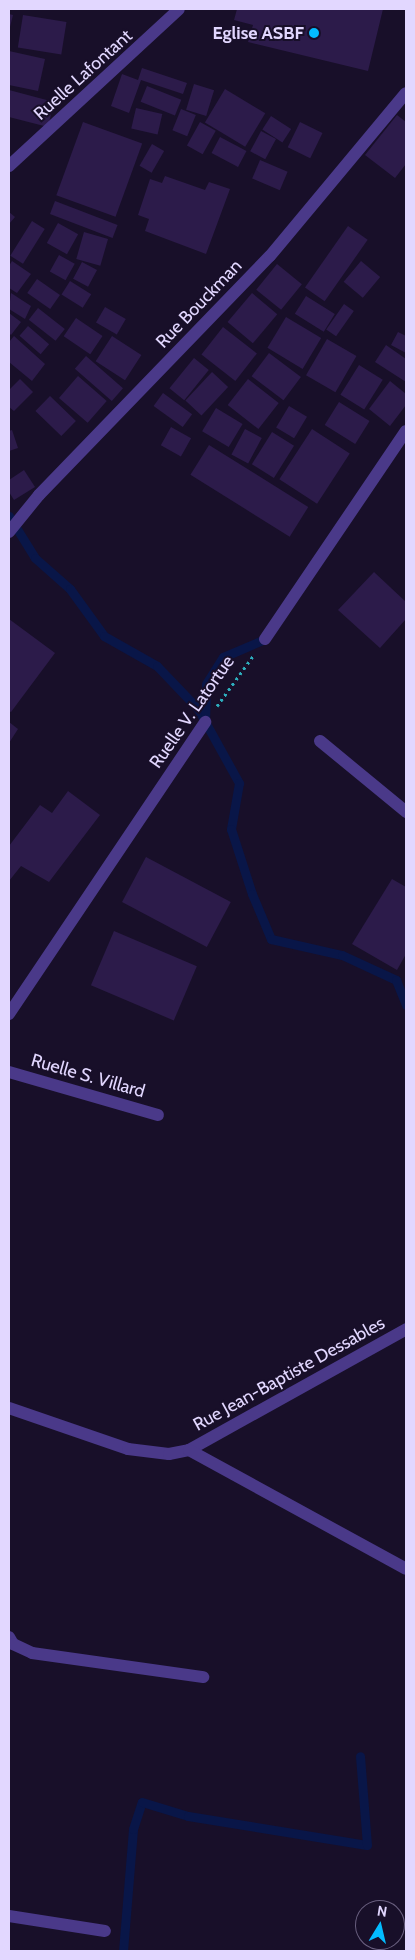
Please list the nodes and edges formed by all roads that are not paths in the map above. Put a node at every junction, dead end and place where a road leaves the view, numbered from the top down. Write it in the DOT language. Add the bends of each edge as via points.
graph roads {
  1 [pos="179,9"];
  2 [pos="406,93"];
  3 [pos="9,166"];
  4 [pos="406,431"];
  5 [pos="9,532"];
  6 [pos="265,639"];
  7 [pos="205,722"];
  8 [pos="320,741"];
  9 [pos="406,812"];
  10 [pos="9,1014"];
  11 [pos="9,1072"];
  12 [pos="158,1115"];
  13 [pos="406,1329"];
  14 [pos="9,1408"];
  15 [pos="188,1450"];
  16 [pos="406,1569"];
  17 [pos="9,1637"];
  18 [pos="203,1677"];
  19 [pos="9,1916"];
  20 [pos="106,1932"];
  1 -- 3 [label="street, Ruelle Lafontant"];
  2 -- 5 [label="street, Rue Bouckman" via="270,256 39,496"];
  4 -- 6 [label="street"];
  7 -- 10 [label="street, Ruelle V. Latortue"];
  8 -- 9 [label="street"];
  11 -- 12 [label="street, Ruelle S. Villard"];
  13 -- 15 [label="street, Rue Jean-Baptiste Dessables"];
  14 -- 15 [label="street" via="128,1449 150,1454"];
  15 -- 16 [label="street"];
  17 -- 18 [label="street" via="13,1644 32,1653"];
  19 -- 20 [label="street"];
}
